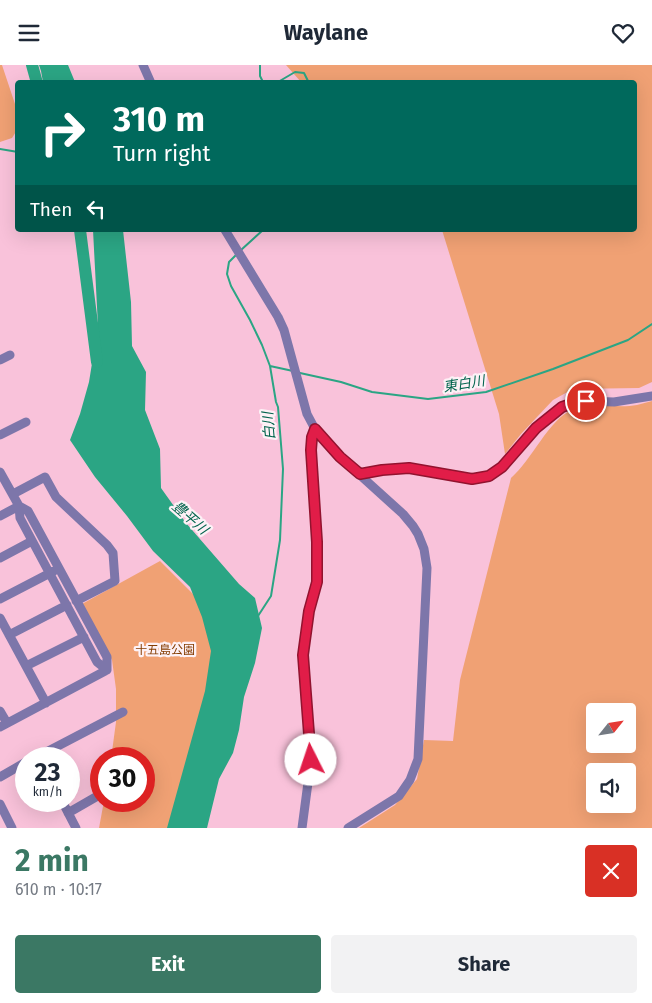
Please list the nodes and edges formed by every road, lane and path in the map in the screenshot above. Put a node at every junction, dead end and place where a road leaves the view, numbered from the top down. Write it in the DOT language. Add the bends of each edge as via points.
graph roads {
  1 [pos="143,65"];
  2 [pos="149,80"];
  3 [pos="226,232"];
  4 [pos="10,355"];
  5 [pos="0,359"];
  6 [pos="652,396"];
  7 [pos="26,421"];
  8 [pos="315,429"];
  9 [pos="0,435"];
  10 [pos="0,473"];
  11 [pos="360,474"];
  12 [pos="12,495"];
  13 [pos="19,506"];
  14 [pos="0,516"];
  15 [pos="32,541"];
  16 [pos="0,558"];
  17 [pos="58,569"];
  18 [pos="50,573"];
  19 [pos="0,599"];
  20 [pos="76,601"];
  21 [pos="67,605"];
  22 [pos="0,618"];
  23 [pos="9,635"];
  24 [pos="84,637"];
  25 [pos="26,667"];
  26 [pos="107,670"];
  27 [pos="46,703"];
  28 [pos="0,711"];
  29 [pos="123,712"];
  30 [pos="3,725"];
  31 [pos="57,747"];
  32 [pos="15,768"];
  33 [pos="0,777"];
  34 [pos="90,800"];
  35 [pos="0,804"];
  36 [pos="68,813"];
  37 [pos="12,828"];
  38 [pos="76,828"];
  39 [pos="302,828"];
  40 [pos="348,828"];
  1 -- 2 [label="street"];
  3 -- 8 [label="street" via="284,330 307,414"];
  4 -- 5 [label="street"];
  6 -- 11 [label="street" via="614,402 586,401 562,407 536,428 502,467 489,476 472,479 409,468"];
  7 -- 9 [label="street"];
  8 -- 11 [label="street"];
  8 -- 39 [label="street" via="311,450 317,582 303,655 311,760"];
  10 -- 12 [label="street"];
  11 -- 40 [label="street" via="413,526 424,549 427,568 418,759 410,780 398,795"];
  12 -- 13 [label="street"];
  12 -- 20 [label="street" via="45,477 56,497 113,553 115,581"];
  13 -- 14 [label="street"];
  13 -- 15 [label="street" via="20,518"];
  13 -- 17 [label="street" via="28,511"];
  15 -- 16 [label="street"];
  15 -- 18 [label="street"];
  17 -- 18 [label="street"];
  17 -- 20 [label="street"];
  18 -- 19 [label="street"];
  18 -- 21 [label="street"];
  20 -- 26 [label="street" via="107,657"];
  21 -- 23 [label="street"];
  21 -- 24 [label="street"];
  22 -- 23 [label="street"];
  23 -- 25 [label="street"];
  24 -- 25 [label="street"];
  24 -- 26 [label="street"];
  25 -- 27 [label="street"];
  26 -- 27 [label="street"];
  27 -- 30 [label="street"];
  28 -- 30 [label="street"];
  29 -- 31 [label="street"];
  32 -- 33 [label="street"];
  34 -- 36 [label="street"];
  35 -- 37 [label="street"];
  36 -- 38 [label="street"];
}
